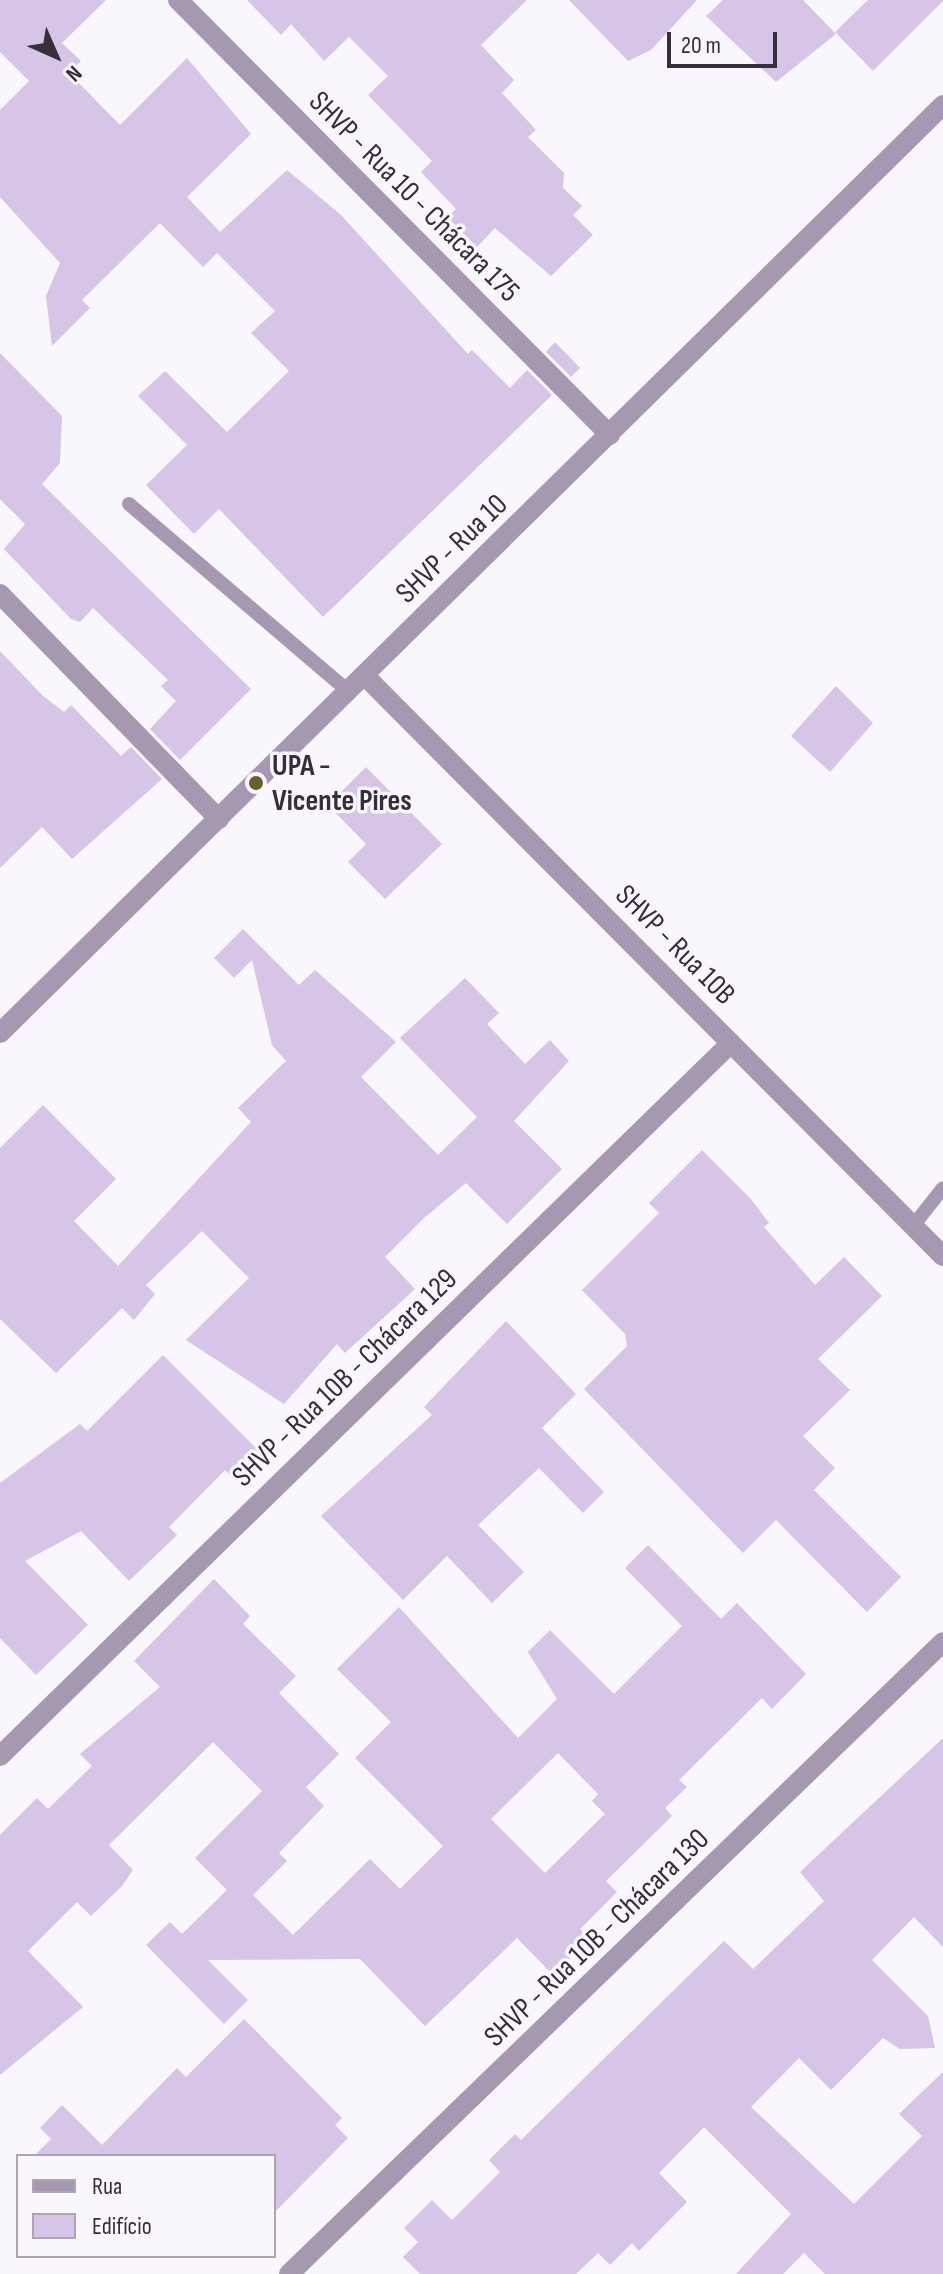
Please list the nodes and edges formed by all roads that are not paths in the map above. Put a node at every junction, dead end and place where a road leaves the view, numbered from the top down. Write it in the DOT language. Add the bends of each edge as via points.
graph roads {
  1 [pos="178,0"];
  2 [pos="943,105"];
  3 [pos="610,435"];
  4 [pos="129,504"];
  5 [pos="0,594"];
  6 [pos="365,676"];
  7 [pos="349,692"];
  8 [pos="219,819"];
  9 [pos="0,1033"];
  10 [pos="731,1043"];
  11 [pos="943,1188"];
  12 [pos="913,1226"];
  13 [pos="943,1256"];
  14 [pos="943,1642"];
  15 [pos="0,1756"];
  16 [pos="289,2274"];
  1 -- 3 [label="street, SHVP - Rua 10 - Chácara 175"];
  2 -- 3 [label="street, SHVP - Rua 10"];
  3 -- 6 [label="street, SHVP - Rua 10"];
  4 -- 7 [label="lane"];
  5 -- 8 [label="street"];
  6 -- 7 [label="street, SHVP - Rua 10"];
  6 -- 10 [label="street, SHVP - Rua 10B"];
  7 -- 8 [label="street, SHVP - Rua 10"];
  8 -- 9 [label="street, SHVP - Rua 10"];
  10 -- 12 [label="street, SHVP - Rua 10B"];
  10 -- 15 [label="street, SHVP - Rua 10B - Chácara 129"];
  11 -- 12 [label="lane"];
  12 -- 13 [label="street, SHVP - Rua 10B"];
  14 -- 16 [label="street, SHVP - Rua 10B - Chácara 130"];
}
